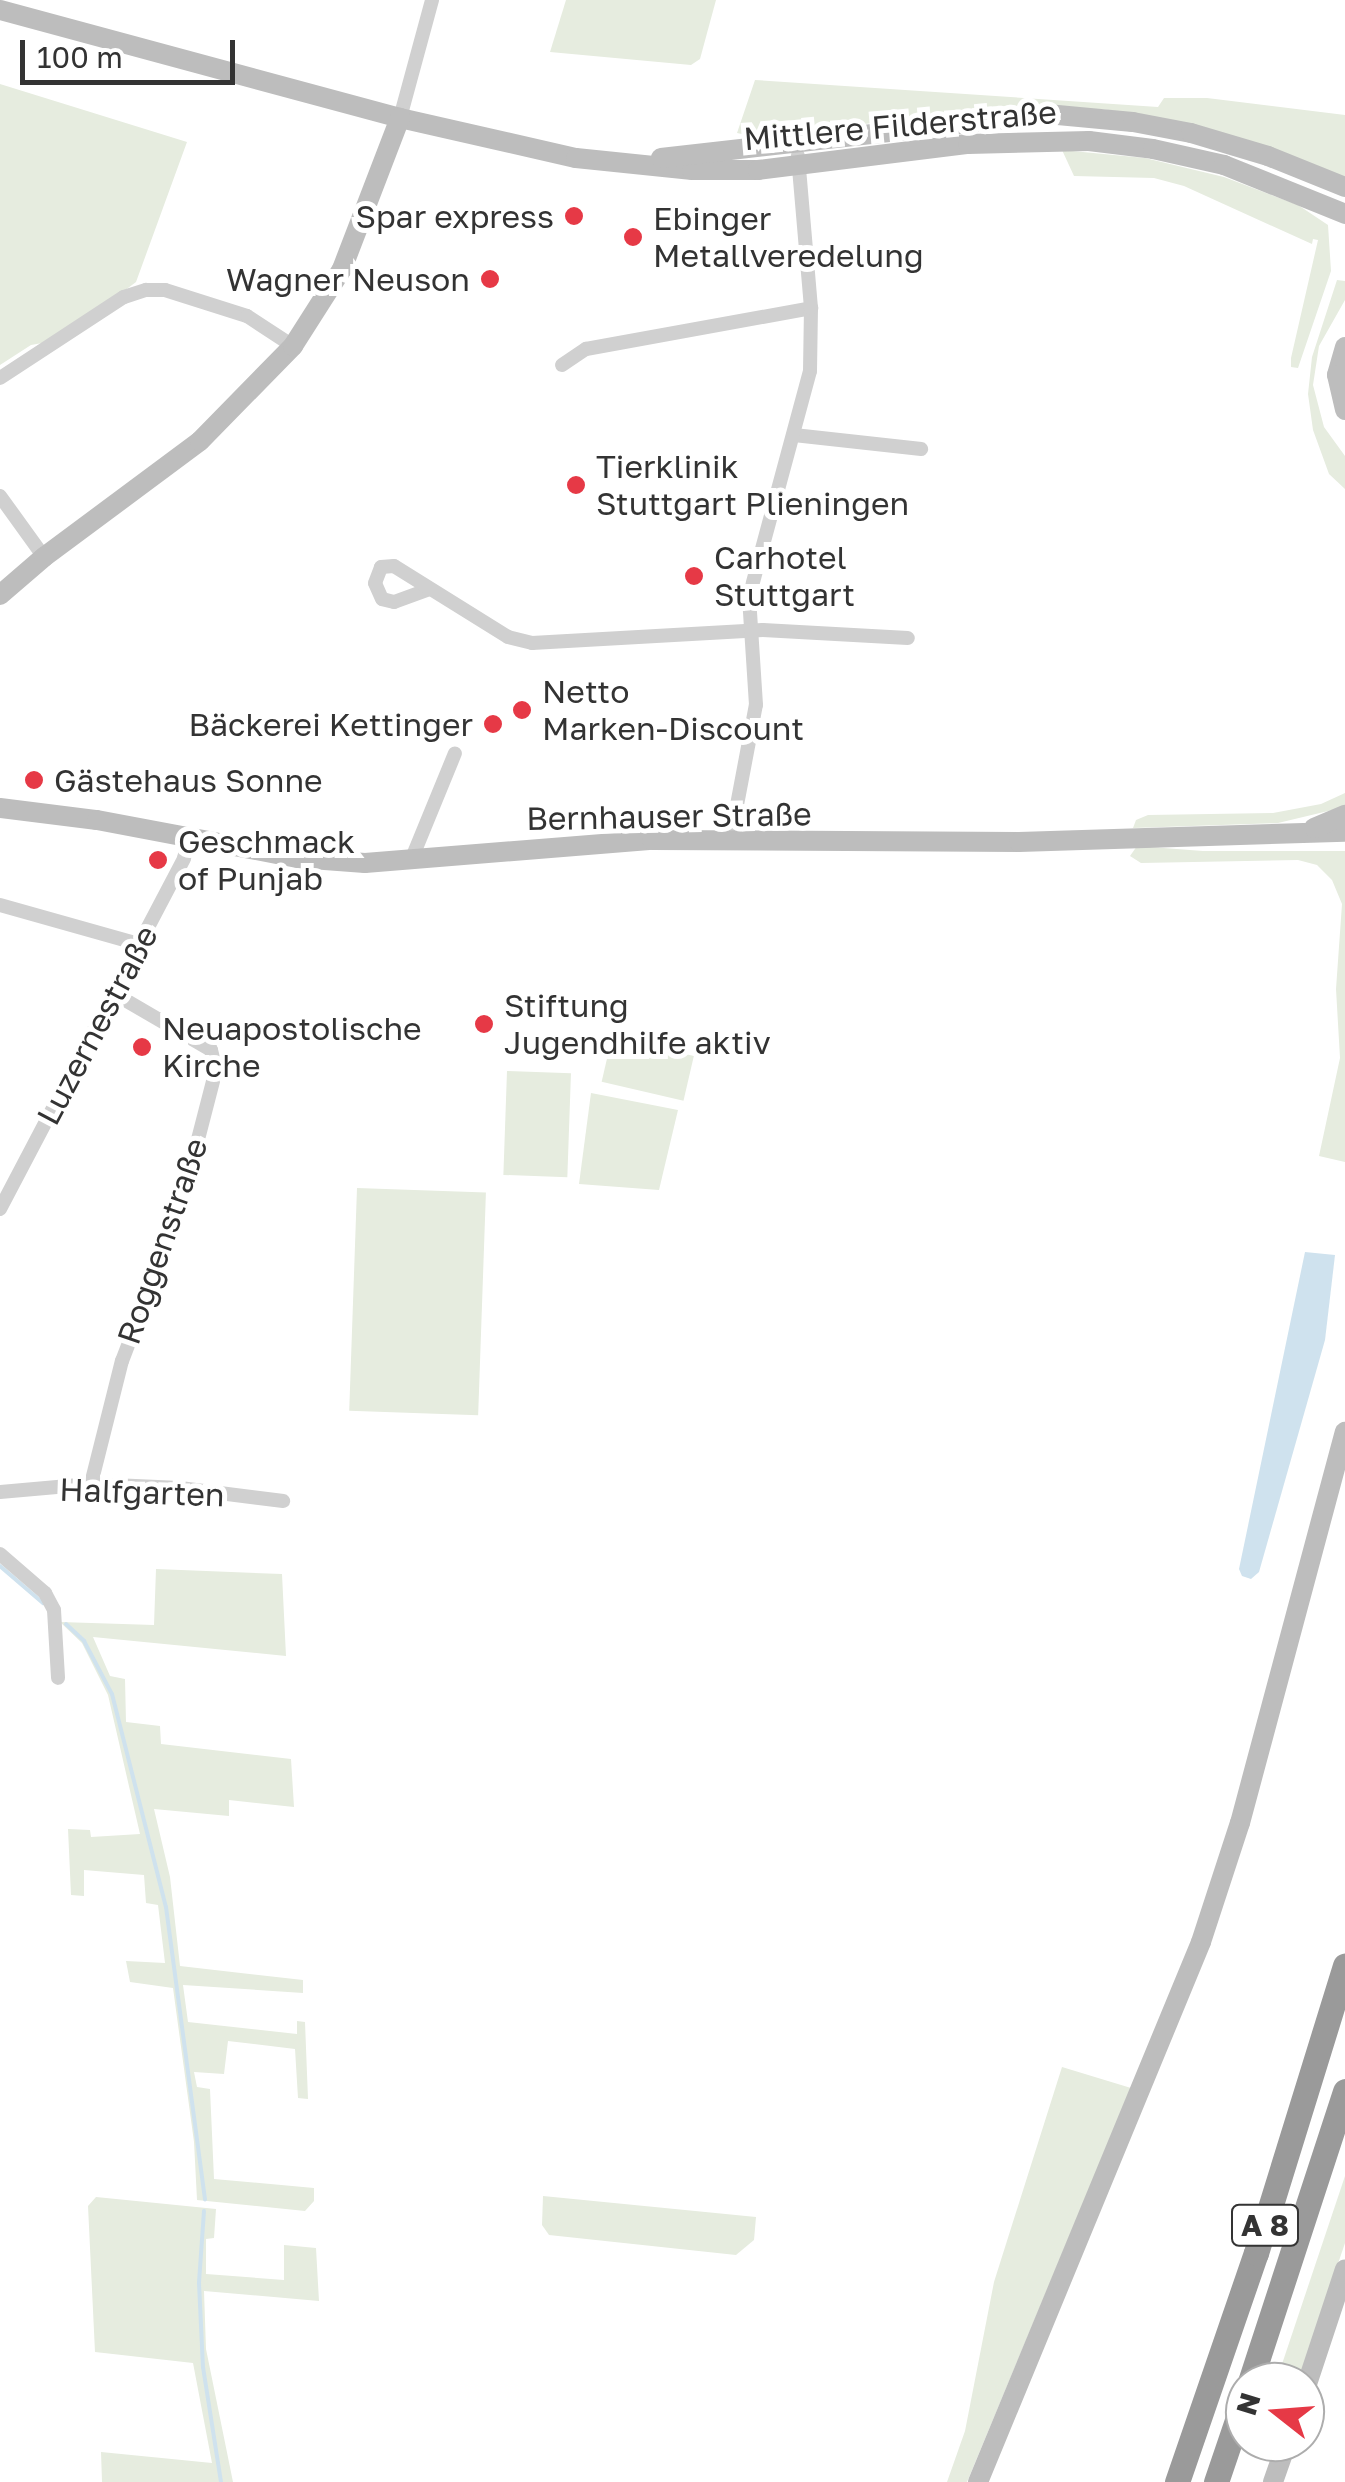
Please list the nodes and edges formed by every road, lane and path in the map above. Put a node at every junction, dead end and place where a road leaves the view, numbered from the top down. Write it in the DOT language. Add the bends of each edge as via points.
graph roads {
  1 [pos="432,0"];
  2 [pos="0,10"];
  3 [pos="400,118"];
  4 [pos="796,141"];
  5 [pos="629,162"];
  6 [pos="799,168"];
  7 [pos="1345,188"];
  8 [pos="1344,214"];
  9 [pos="811,308"];
  10 [pos="293,346"];
  11 [pos="1345,347"];
  12 [pos="562,365"];
  13 [pos="0,378"];
  14 [pos="1345,410"];
  15 [pos="794,435"];
  16 [pos="921,449"];
  17 [pos="0,496"];
  18 [pos="44,557"];
  19 [pos="428,590"];
  20 [pos="0,596"];
  21 [pos="748,630"];
  22 [pos="908,638"];
  23 [pos="456,754"];
  24 [pos="0,808"];
  25 [pos="1345,815"];
  26 [pos="1303,832"];
  27 [pos="1345,832"];
  28 [pos="189,839"];
  29 [pos="730,842"];
  30 [pos="412,858"];
  31 [pos="0,905"];
  32 [pos="139,944"];
  33 [pos="113,993"];
  34 [pos="0,1208"];
  35 [pos="1345,1432"];
  36 [pos="91,1484"];
  37 [pos="0,1492"];
  38 [pos="283,1501"];
  39 [pos="0,1554"];
  40 [pos="58,1678"];
  41 [pos="1345,1965"];
  42 [pos="1345,2091"];
  43 [pos="1345,2269"];
  44 [pos="1257,2362"];
  45 [pos="1314,2362"];
  46 [pos="1225,2456"];
  47 [pos="978,2482"];
  48 [pos="1177,2482"];
  49 [pos="1216,2482"];
  1 -- 3 [label="street"];
  2 -- 3 [label="main road, Mittlere Filderstraße"];
  3 -- 5 [label="main road, Mittlere Filderstraße" via="559,155"];
  3 -- 10 [label="main road" via="342,268"];
  4 -- 5 [label="main road, Mittlere Filderstraße"];
  4 -- 6 [label="street"];
  4 -- 7 [label="main road, Mittlere Filderstraße" via="1004,116 1101,118 1232,144"];
  5 -- 6 [label="main road, Mittlere Filderstraße" via="692,170"];
  6 -- 8 [label="main road, Mittlere Filderstraße" via="968,144 1089,141 1212,162"];
  6 -- 9 [label="street"];
  9 -- 12 [label="street" via="603,345"];
  9 -- 15 [label="street" via="810,372"];
  10 -- 13 [label="street" via="247,316 146,290 124,297"];
  10 -- 18 [label="main road" via="200,441"];
  11 -- 14 [label="main road" via="1338,375"];
  15 -- 16 [label="street"];
  15 -- 21 [label="street" via="749,597"];
  17 -- 18 [label="street"];
  18 -- 20 [label="main road"];
  19 -- 21 [label="street" via="508,637 532,642"];
  21 -- 22 [label="street"];
  21 -- 29 [label="street" via="756,705"];
  23 -- 30 [label="street"];
  24 -- 28 [label="main road, Bernhauser Straße"];
  25 -- 26 [label="main road"];
  26 -- 27 [label="main road, Bernhauser Straße"];
  26 -- 29 [label="main road, Bernhauser Straße" via="1019,842"];
  28 -- 30 [label="main road, Bernhauser Straße" via="327,861"];
  28 -- 32 [label="street, Luzernestraße"];
  29 -- 30 [label="main road, Bernhauser Straße" via="573,844"];
  31 -- 32 [label="street"];
  32 -- 33 [label="street, Luzernestraße"];
  33 -- 34 [label="street, Luzernestraße"];
  33 -- 36 [label="street, Roggenstraße" via="210,1050 216,1070 180,1208 122,1361"];
  35 -- 47 [label="main road" via="1201,1942"];
  36 -- 37 [label="street, Halfgarten"];
  36 -- 38 [label="street, Halfgarten"];
  39 -- 40 [label="street" via="44,1592 54,1610"];
  41 -- 48 [label="highway, A 8"];
  42 -- 44 [label="highway, A 8"];
  43 -- 45 [label="main road"];
  46 -- 49 [label="highway"];
}
